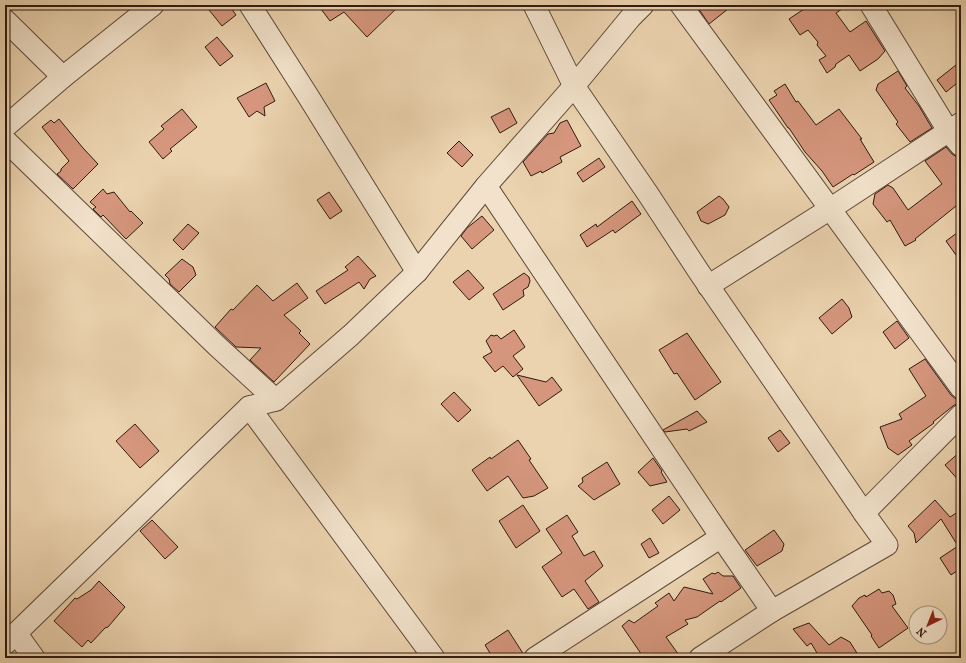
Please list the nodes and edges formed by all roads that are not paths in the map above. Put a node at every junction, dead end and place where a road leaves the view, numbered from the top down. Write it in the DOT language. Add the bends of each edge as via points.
graph roads {
  1 [pos="153,5"];
  2 [pos="250,5"];
  3 [pos="534,5"];
  4 [pos="643,5"];
  5 [pos="681,5"];
  6 [pos="871,5"];
  7 [pos="5,20"];
  8 [pos="63,77"];
  9 [pos="574,86"];
  10 [pos="5,127"];
  11 [pos="957,134"];
  12 [pos="5,140"];
  13 [pos="486,186"];
  14 [pos="830,209"];
  15 [pos="417,272"];
  16 [pos="708,286"];
  17 [pos="961,388"];
  18 [pos="276,400"];
  19 [pos="250,407"];
  20 [pos="961,415"];
  21 [pos="864,513"];
  22 [pos="721,537"];
  23 [pos="772,611"];
  24 [pos="10,638"];
  25 [pos="34,658"];
  26 [pos="434,658"];
  27 [pos="535,658"];
  28 [pos="700,658"];
  1 -- 8 [label="street"];
  2 -- 15 [label="street"];
  3 -- 9 [label="street"];
  4 -- 9 [label="street"];
  5 -- 14 [label="street"];
  6 -- 11 [label="street"];
  7 -- 8 [label="street"];
  8 -- 10 [label="street"];
  9 -- 13 [label="street"];
  9 -- 16 [label="street"];
  11 -- 14 [label="street"];
  12 -- 18 [label="street"];
  13 -- 15 [label="street"];
  13 -- 22 [label="street"];
  14 -- 16 [label="street"];
  14 -- 17 [label="street"];
  15 -- 18 [label="street" via="351,335"];
  16 -- 21 [label="street"];
  18 -- 19 [label="street"];
  19 -- 24 [label="street"];
  19 -- 26 [label="street"];
  20 -- 21 [label="street"];
  21 -- 23 [label="street" via="887,545"];
  22 -- 23 [label="street"];
  22 -- 27 [label="street"];
  23 -- 28 [label="street"];
  24 -- 25 [label="street"];
}
